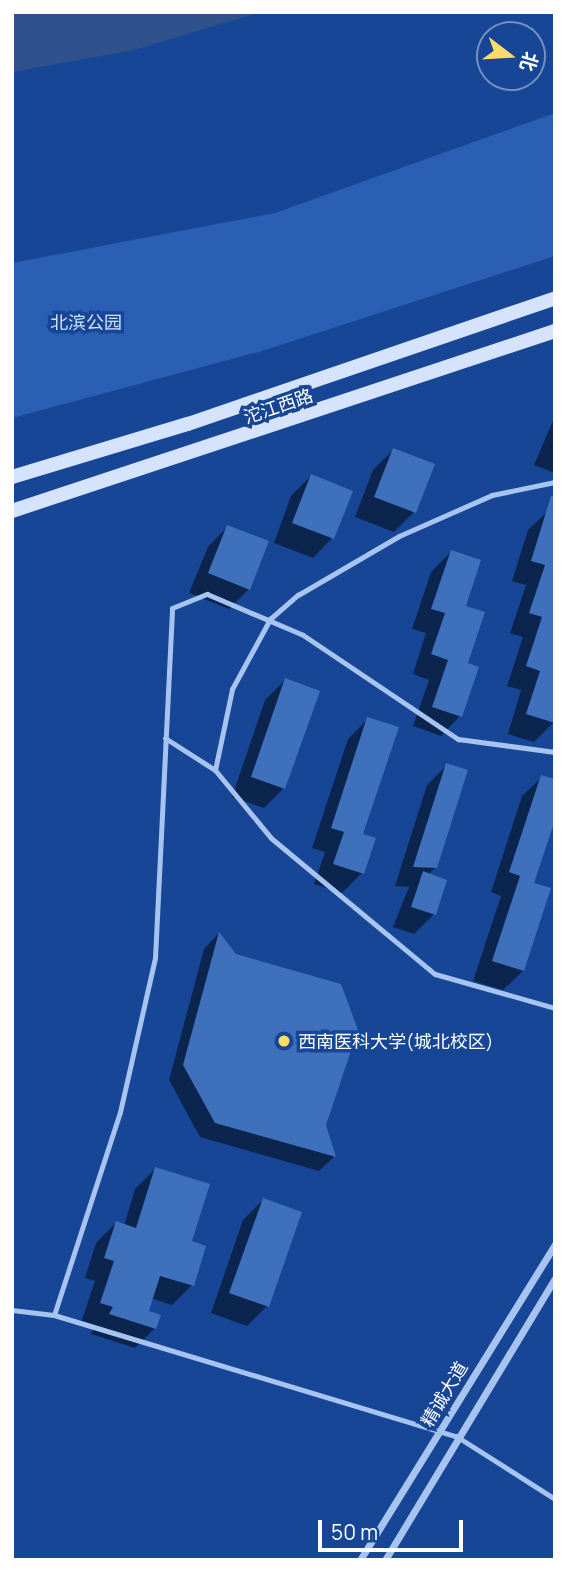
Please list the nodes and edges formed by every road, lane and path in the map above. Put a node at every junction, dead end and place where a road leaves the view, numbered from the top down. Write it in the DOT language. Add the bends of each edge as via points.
graph roads {
  1 [pos="555,298"];
  2 [pos="555,331"];
  3 [pos="12,477"];
  4 [pos="555,482"];
  5 [pos="12,511"];
  6 [pos="270,620"];
  7 [pos="165,738"];
  8 [pos="555,752"];
  9 [pos="215,770"];
  10 [pos="555,1008"];
  11 [pos="555,1244"];
  12 [pos="555,1278"];
  13 [pos="12,1310"];
  14 [pos="54,1315"];
  15 [pos="440,1431"];
  16 [pos="456,1436"];
  17 [pos="555,1499"];
  18 [pos="360,1560"];
  19 [pos="385,1560"];
  1 -- 3 [label="main road, 沱江西路" via="188,424"];
  2 -- 5 [label="main road, 沱江西路"];
  4 -- 6 [label="lane" via="492,495 400,537 298,595"];
  6 -- 7 [label="lane" via="207,594 172,608"];
  6 -- 8 [label="lane" via="458,739"];
  6 -- 9 [label="lane" via="232,689"];
  7 -- 9 [label="lane"];
  7 -- 14 [label="lane" via="155,958 120,1112"];
  9 -- 10 [label="lane" via="271,838 435,974"];
  11 -- 15 [label="street, 精诚大道"];
  12 -- 16 [label="street, 精诚大道"];
  13 -- 14 [label="lane"];
  14 -- 15 [label="lane"];
  15 -- 16 [label="lane"];
  15 -- 18 [label="street, 精诚大道"];
  16 -- 17 [label="lane"];
  16 -- 19 [label="street, 精诚大道"];
}
